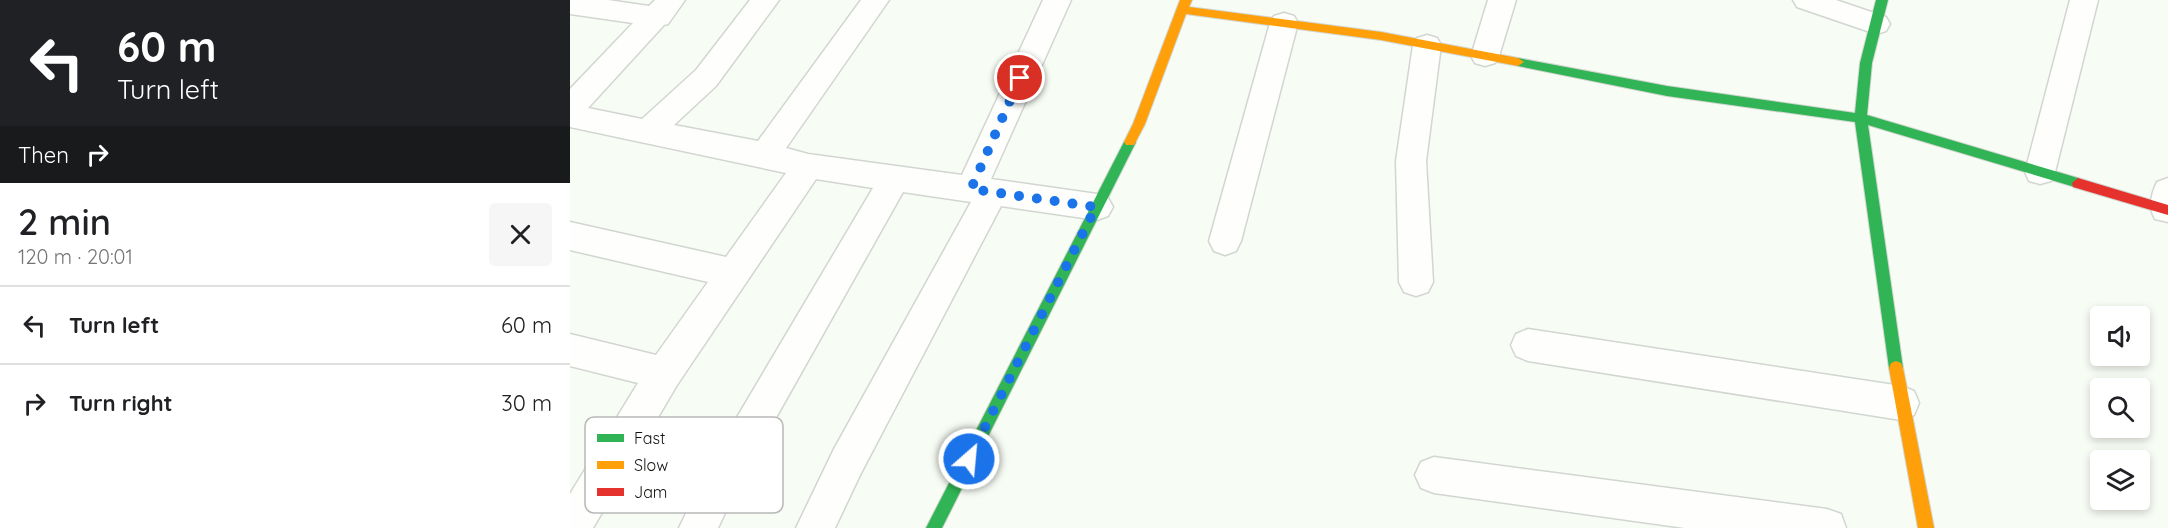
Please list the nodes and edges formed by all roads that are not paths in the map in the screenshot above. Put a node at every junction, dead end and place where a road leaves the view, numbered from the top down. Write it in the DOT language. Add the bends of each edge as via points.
graph roads {
  1 [pos="765,0"];
  2 [pos="875,0"];
  3 [pos="1058,0"];
  4 [pos="1502,0"];
  5 [pos="1807,0"];
  6 [pos="2085,0"];
  7 [pos="570,4"];
  8 [pos="1184,5"];
  9 [pos="665,8"];
  10 [pos="1879,12"];
  11 [pos="1284,23"];
  12 [pos="1427,45"];
  13 [pos="1485,56"];
  14 [pos="570,108"];
  15 [pos="570,116"];
  16 [pos="1861,118"];
  17 [pos="648,131"];
  18 [pos="765,155"];
  19 [pos="808,166"];
  20 [pos="2040,172"];
  21 [pos="896,177"];
  22 [pos="982,190"];
  23 [pos="2167,204"];
  24 [pos="1096,207"];
  25 [pos="570,236"];
  26 [pos="1225,241"];
  27 [pos="731,273"];
  28 [pos="1416,282"];
  29 [pos="1528,345"];
  30 [pos="570,350"];
  31 [pos="664,373"];
  32 [pos="1901,403"];
  33 [pos="638,417"];
  34 [pos="757,417"];
  35 [pos="1434,475"];
  36 [pos="585,505"];
  37 [pos="705,513"];
  38 [pos="571,528"];
  39 [pos="698,528"];
  40 [pos="815,528"];
  41 [pos="934,528"];
  42 [pos="1827,528"];
  43 [pos="1926,528"];
  1 -- 17 [label="street" via="706,78"];
  2 -- 18 [label="street"];
  3 -- 22 [label="street"];
  4 -- 13 [label="street"];
  5 -- 10 [label="street"];
  6 -- 20 [label="street"];
  7 -- 9 [label="street"];
  8 -- 11 [label="street"];
  8 -- 24 [label="street" via="1138,124"];
  9 -- 14 [label="street"];
  10 -- 16 [label="street" via="1866,63"];
  11 -- 12 [label="street"];
  11 -- 26 [label="street"];
  12 -- 13 [label="street"];
  12 -- 28 [label="street" via="1411,160"];
  13 -- 16 [label="street" via="1667,91"];
  15 -- 17 [label="street"];
  16 -- 20 [label="street"];
  16 -- 32 [label="street"];
  17 -- 18 [label="street"];
  18 -- 19 [label="street"];
  19 -- 21 [label="street"];
  19 -- 27 [label="street"];
  20 -- 23 [label="street"];
  21 -- 22 [label="street"];
  21 -- 34 [label="street"];
  22 -- 24 [label="street"];
  22 -- 40 [label="street"];
  24 -- 41 [label="street"];
  25 -- 27 [label="street"];
  27 -- 31 [label="street"];
  29 -- 32 [label="street"];
  30 -- 31 [label="street"];
  31 -- 33 [label="street"];
  32 -- 43 [label="street"];
  35 -- 42 [label="street"];
  36 -- 38 [label="street"];
  37 -- 39 [label="street"];
}
